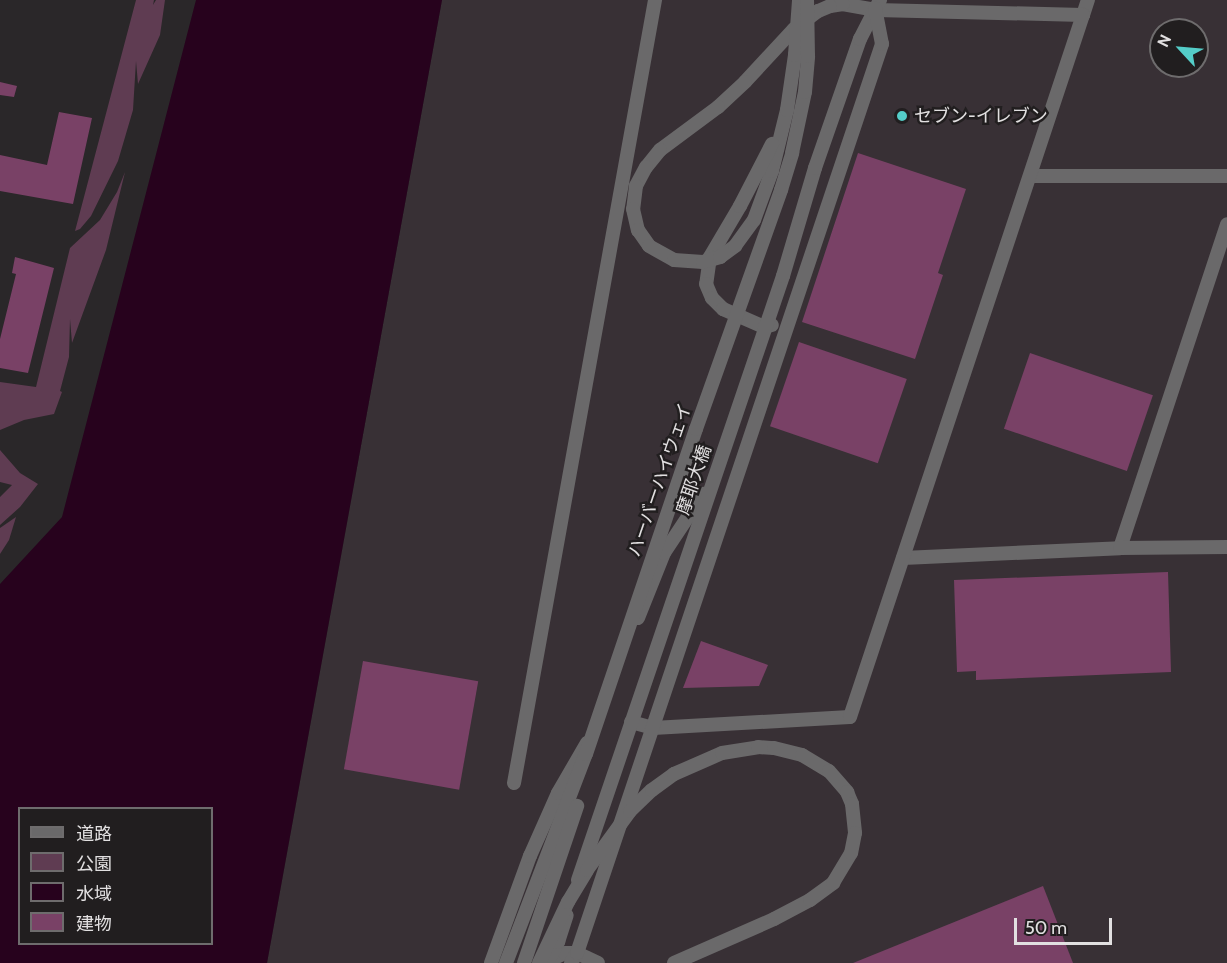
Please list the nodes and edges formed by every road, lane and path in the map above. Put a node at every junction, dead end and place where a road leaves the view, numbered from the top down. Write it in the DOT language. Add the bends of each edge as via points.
graph roads {
  1 [pos="655,0"];
  2 [pos="794,0"];
  3 [pos="799,0"];
  4 [pos="807,0"];
  5 [pos="814,0"];
  6 [pos="1088,0"];
  7 [pos="875,3"];
  8 [pos="1083,15"];
  9 [pos="843,158"];
  10 [pos="1031,176"];
  11 [pos="1227,176"];
  12 [pos="1227,224"];
  13 [pos="764,327"];
  14 [pos="714,478"];
  15 [pos="1227,547"];
  16 [pos="1120,548"];
  17 [pos="903,558"];
  18 [pos="631,722"];
  19 [pos="653,728"];
  20 [pos="514,783"];
  21 [pos="574,958"];
  22 [pos="545,962"];
  23 [pos="491,963"];
  24 [pos="506,963"];
  25 [pos="524,963"];
  26 [pos="598,963"];
  27 [pos="674,963"];
  1 -- 20 [label="street"];
  2 -- 13 [label="street, bridge" via="791,54 779,122 765,162 710,256 706,284 723,309"];
  3 -- 7 [label="street, bridge" via="795,55 787,110 767,190 754,220 735,246 720,256 703,262 674,260 649,246 638,230 633,209 636,186 646,167 660,150 745,82 794,29 818,10"];
  4 -- 24 [label="street, ハーバーハイウェイ, bridge" via="805,92 781,190 586,754"];
  5 -- 25 [label="street, ハーバーハイウェイ, bridge" via="813,89 799,157"];
  6 -- 8 [label="street"];
  7 -- 8 [label="street"];
  7 -- 9 [label="street" via="882,44"];
  7 -- 13 [label="street, 摩耶大橋" via="814,168"];
  8 -- 10 [label="street"];
  9 -- 13 [label="street" via="818,206 780,319"];
  9 -- 19 [label="street"];
  10 -- 11 [label="street"];
  10 -- 17 [label="street"];
  12 -- 16 [label="street"];
  13 -- 14 [label="street, 摩耶大橋"];
  14 -- 18 [label="street, 摩耶大橋"];
  14 -- 23 [label="street" via="664,554 597,723 558,793 530,856"];
  15 -- 16 [label="street"];
  16 -- 17 [label="street"];
  17 -- 19 [label="street" via="850,717"];
  18 -- 19 [label="street"];
  18 -- 22 [label="street, 摩耶大橋" via="558,942"];
  19 -- 21 [label="street"];
  21 -- 22 [label="street" via="565,953"];
  21 -- 26 [label="street"];
  22 -- 27 [label="street, bridge" via="568,902 609,837 652,790 699,761 722,753 758,747 789,751 816,761 839,781 852,804 855,833 851,853 832,883 774,919"];
}
